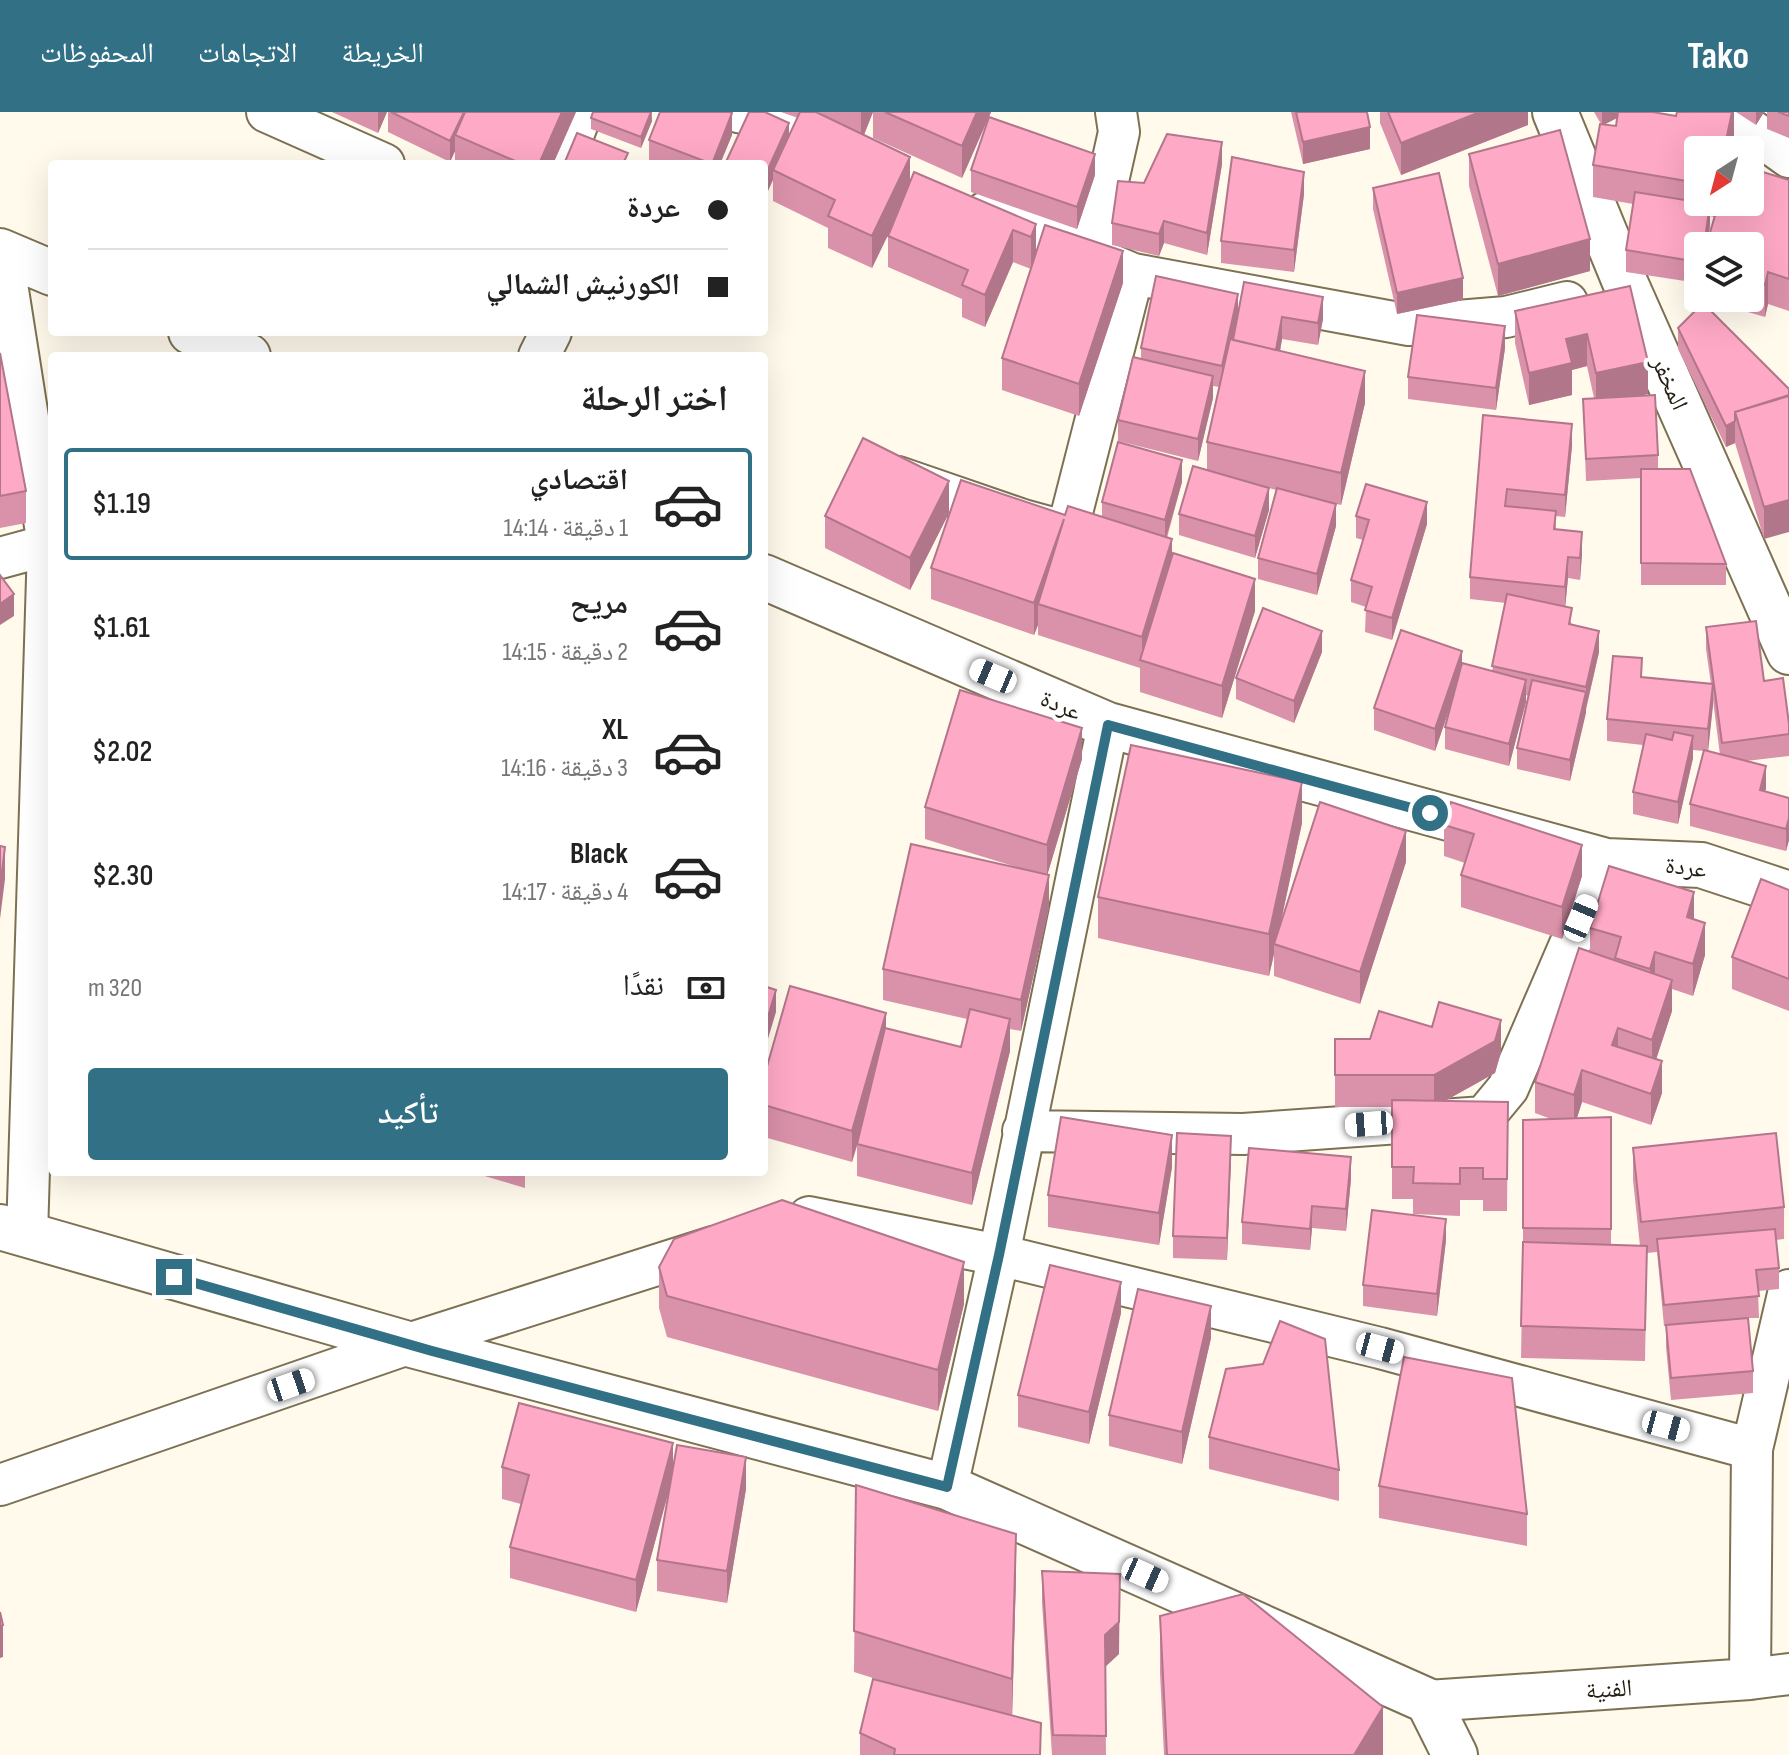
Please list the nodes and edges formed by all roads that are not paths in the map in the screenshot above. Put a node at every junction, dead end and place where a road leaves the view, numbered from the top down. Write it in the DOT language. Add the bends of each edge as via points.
graph roads {
  1 [pos="267,112"];
  2 [pos="582,112"];
  3 [pos="738,112"];
  4 [pos="1116,112"];
  5 [pos="1555,112"];
  6 [pos="1726,112"];
  7 [pos="1789,157"];
  8 [pos="375,160"];
  9 [pos="564,160"];
  10 [pos="875,165"];
  11 [pos="947,196"];
  12 [pos="1,252"];
  13 [pos="1091,257"];
  14 [pos="48,271"];
  15 [pos="1133,274"];
  16 [pos="1627,287"];
  17 [pos="200,336"];
  18 [pos="238,352"];
  19 [pos="9,356"];
  20 [pos="867,466"];
  21 [pos="48,545"];
  22 [pos="0,558"];
  23 [pos="768,579"];
  24 [pos="1789,652"];
  25 [pos="1108,725"];
  26 [pos="1606,861"];
  27 [pos="1789,894"];
  28 [pos="1023,1131"];
  29 [pos="14,1231"];
  30 [pos="999,1255"];
  31 [pos="1789,1290"];
  32 [pos="408,1344"];
  33 [pos="1752,1449"];
  34 [pos="0,1485"];
  35 [pos="947,1487"];
  36 [pos="1789,1674"];
  37 [pos="1750,1679"];
  38 [pos="1428,1701"];
  39 [pos="1455,1755"];
  1 -- 8 [label="street"];
  2 -- 9 [label="street"];
  3 -- 10 [label="street" via="760,116"];
  4 -- 13 [label="street" via="1119,132"];
  5 -- 16 [label="street, المخفر"];
  6 -- 7 [label="street"];
  11 -- 13 [label="street"];
  12 -- 14 [label="street"];
  12 -- 19 [label="street"];
  13 -- 15 [label="street"];
  15 -- 16 [label="street" via="1409,325 1506,317"];
  15 -- 20 [label="street" via="1067,532"];
  16 -- 24 [label="street, المخفر"];
  17 -- 18 [label="street"];
  19 -- 21 [label="street"];
  21 -- 22 [label="street"];
  21 -- 29 [label="street"];
  23 -- 25 [label="street, عردة"];
  25 -- 26 [label="street, عردة"];
  25 -- 28 [label="street"];
  26 -- 27 [label="street, عردة" via="1701,865"];
  26 -- 28 [label="street" via="1508,1088 1484,1117 1243,1134"];
  28 -- 30 [label="street"];
  29 -- 32 [label="street"];
  30 -- 32 [label="street" via="809,1217"];
  30 -- 33 [label="street" via="1380,1348"];
  30 -- 35 [label="street"];
  31 -- 33 [label="street"];
  32 -- 34 [label="street"];
  32 -- 35 [label="street"];
  33 -- 37 [label="street"];
  35 -- 38 [label="street"];
  36 -- 37 [label="street, الفنية"];
  37 -- 38 [label="street, الفنية"];
  38 -- 39 [label="street"];
}
